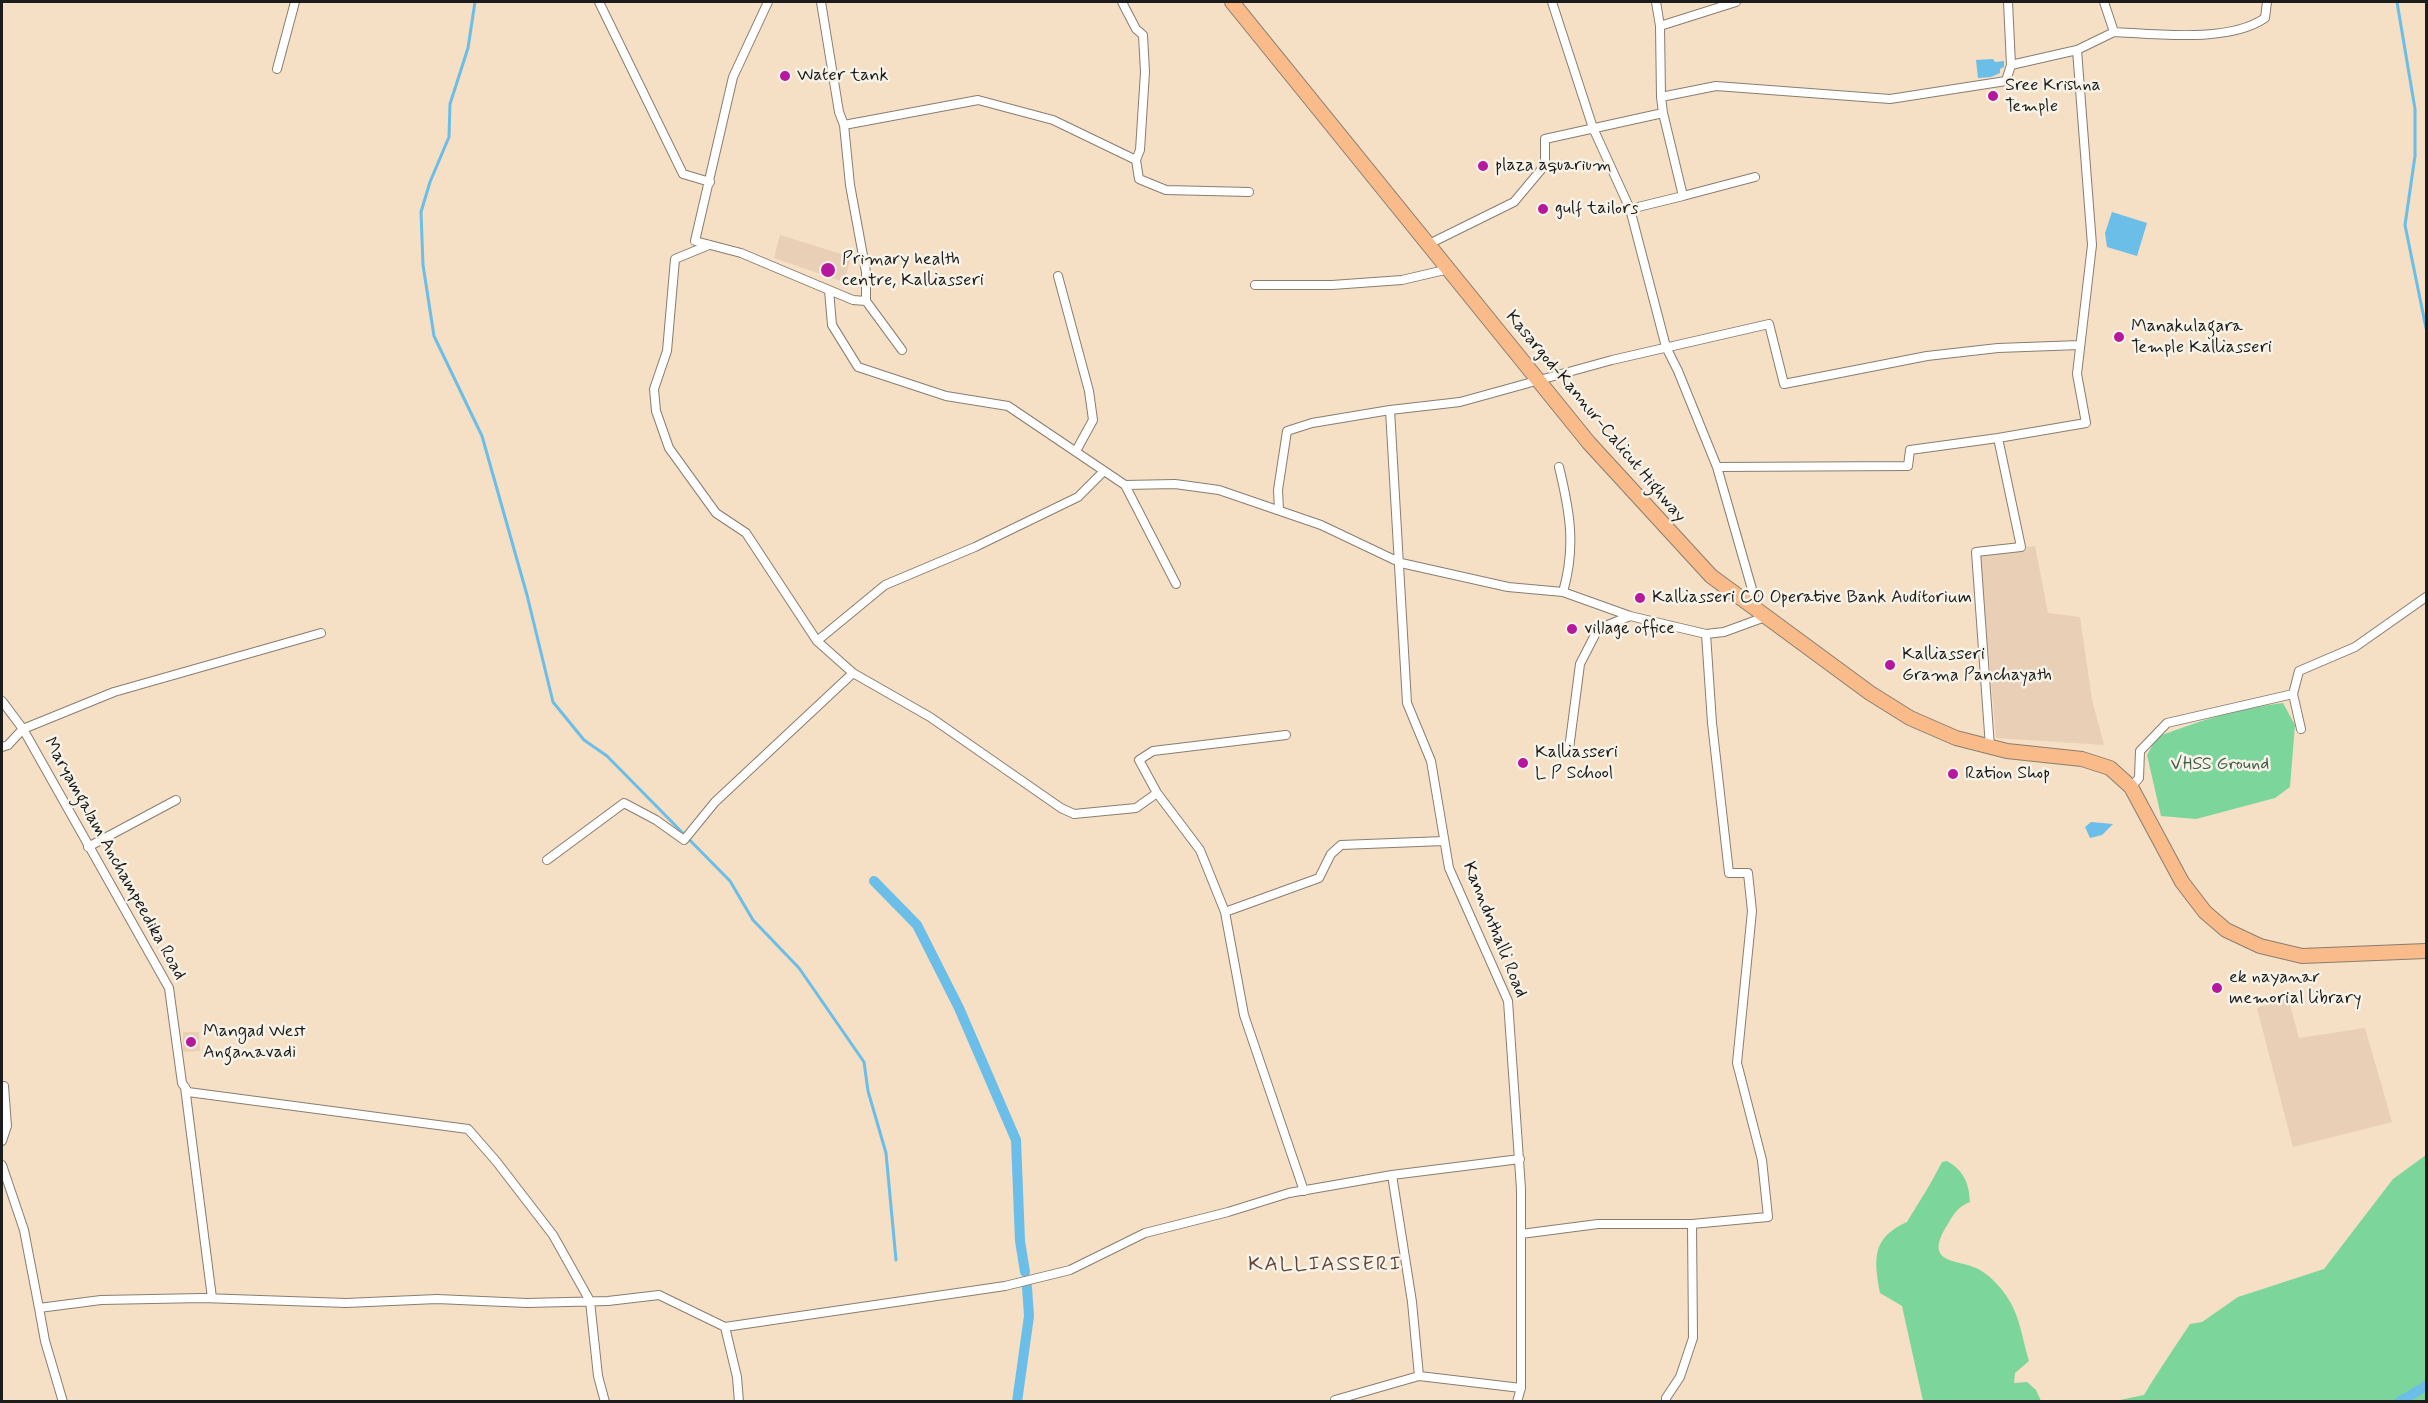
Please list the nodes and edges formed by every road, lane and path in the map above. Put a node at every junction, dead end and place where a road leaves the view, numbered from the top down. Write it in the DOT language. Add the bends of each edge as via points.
graph roads {
  1 [pos="295,2"];
  2 [pos="599,2"];
  3 [pos="768,2"];
  4 [pos="821,2"];
  5 [pos="1122,2"];
  6 [pos="1232,2"];
  7 [pos="1552,2"];
  8 [pos="1656,2"];
  9 [pos="1736,2"];
  10 [pos="2008,2"];
  11 [pos="2104,2"];
  12 [pos="2267,2"];
  13 [pos="1660,26"];
  14 [pos="2114,32"];
  15 [pos="2077,50"];
  16 [pos="2011,65"];
  17 [pos="278,69"];
  18 [pos="1661,97"];
  19 [pos="1663,113"];
  20 [pos="844,125"];
  21 [pos="1593,128"];
  22 [pos="1136,159"];
  23 [pos="1755,177"];
  24 [pos="710,182"];
  25 [pos="1249,192"];
  26 [pos="1683,196"];
  27 [pos="1630,209"];
  28 [pos="1429,244"];
  29 [pos="709,245"];
  30 [pos="1449,268"];
  31 [pos="1058,276"];
  32 [pos="1255,285"];
  33 [pos="828,290"];
  34 [pos="866,300"];
  35 [pos="2080,345"];
  36 [pos="1666,347"];
  37 [pos="902,350"];
  38 [pos="1539,380"];
  39 [pos="1390,410"];
  40 [pos="1998,438"];
  41 [pos="1076,451"];
  42 [pos="1559,467"];
  43 [pos="1718,467"];
  44 [pos="1104,471"];
  45 [pos="1125,485"];
  46 [pos="1280,510"];
  47 [pos="1401,562"];
  48 [pos="1176,584"];
  49 [pos="1563,592"];
  50 [pos="2427,597"];
  51 [pos="1761,614"];
  52 [pos="1630,616"];
  53 [pos="321,633"];
  54 [pos="1706,634"];
  55 [pos="817,641"];
  56 [pos="854,673"];
  57 [pos="2293,694"];
  58 [pos="2,701"];
  59 [pos="23,729"];
  60 [pos="2301,729"];
  61 [pos="1286,735"];
  62 [pos="2,747"];
  63 [pos="1990,747"];
  64 [pos="1569,749"];
  65 [pos="2131,787"];
  66 [pos="1157,793"];
  67 [pos="176,800"];
  68 [pos="1444,841"];
  69 [pos="88,847"];
  70 [pos="547,860"];
  71 [pos="1225,912"];
  72 [pos="2427,951"];
  73 [pos="4,1086"];
  74 [pos="185,1087"];
  75 [pos="2,1141"];
  76 [pos="1520,1159"];
  77 [pos="2,1165"];
  78 [pos="1392,1175"];
  79 [pos="1304,1191"];
  80 [pos="1692,1224"];
  81 [pos="1521,1234"];
  82 [pos="213,1298"];
  83 [pos="590,1301"];
  84 [pos="39,1308"];
  85 [pos="725,1327"];
  86 [pos="1419,1376"];
  87 [pos="1521,1388"];
  88 [pos="1335,1400"];
  89 [pos="63,1401"];
  90 [pos="604,1401"];
  91 [pos="739,1401"];
  92 [pos="1517,1401"];
  93 [pos="1666,1401"];
  1 -- 17 [label="street"];
  2 -- 24 [label="street" via="682,174"];
  3 -- 24 [label="street" via="733,77"];
  4 -- 20 [label="street"];
  5 -- 22 [label="street" via="1143,35 1145,72"];
  6 -- 28 [label="highway, Kasargod-Kannur-Calicut Highway"];
  7 -- 21 [label="street"];
  8 -- 13 [label="street"];
  9 -- 13 [label="street"];
  10 -- 16 [label="street"];
  11 -- 14 [label="street"];
  12 -- 14 [label="street" via="2265,18 2253,26 2204,34"];
  13 -- 18 [label="street"];
  14 -- 15 [label="street"];
  15 -- 16 [label="street"];
  15 -- 35 [label="street" via="2092,245"];
  16 -- 18 [label="street" via="2006,81 1890,99 1716,86"];
  18 -- 19 [label="street"];
  19 -- 21 [label="street"];
  19 -- 26 [label="street"];
  20 -- 22 [label="street" via="978,100 1053,120"];
  20 -- 34 [label="street" via="866,272"];
  21 -- 27 [label="street"];
  21 -- 28 [label="street" via="1545,139 1545,165 1514,202"];
  22 -- 25 [label="street" via="1139,179 1166,190"];
  23 -- 26 [label="street"];
  24 -- 29 [label="street" via="695,241"];
  26 -- 27 [label="street"];
  27 -- 36 [label="street"];
  28 -- 30 [label="highway, Kasargod-Kannur-Calicut Highway"];
  29 -- 33 [label="street" via="741,253"];
  29 -- 55 [label="street" via="675,259 667,351 654,389 662,432 669,448 716,513 746,533"];
  30 -- 32 [label="street" via="1402,280"];
  30 -- 38 [label="highway, Kasargod-Kannur-Calicut Highway"];
  31 -- 41 [label="street" via="1093,420"];
  33 -- 34 [label="street" via="854,300"];
  33 -- 41 [label="street" via="832,325 858,367 946,396 1008,406"];
  34 -- 37 [label="street"];
  35 -- 36 [label="street" via="1927,356 1784,384 1769,324"];
  35 -- 40 [label="street" via="2077,374 2086,423"];
  36 -- 38 [label="street"];
  36 -- 43 [label="street"];
  38 -- 39 [label="street" via="1460,402"];
  38 -- 51 [label="highway, Kasargod-Kannur-Calicut Highway" via="1589,443 1711,576"];
  39 -- 46 [label="street" via="1287,431 1278,490"];
  39 -- 47 [label="street, Kanndnthalli Road"];
  40 -- 43 [label="street" via="1910,450 1908,466"];
  40 -- 63 [label="street" via="2021,547 1977,552"];
  41 -- 44 [label="street"];
  42 -- 49 [label="street" via="1570,525 1571,564"];
  43 -- 51 [label="street"];
  44 -- 45 [label="street"];
  44 -- 55 [label="street" via="1078,497 885,585"];
  45 -- 46 [label="street" via="1176,484 1219,490"];
  45 -- 48 [label="street"];
  46 -- 47 [label="street"];
  47 -- 49 [label="street" via="1508,587"];
  47 -- 68 [label="street, Kanndnthalli Road" via="1407,703 1431,761"];
  49 -- 52 [label="street"];
  50 -- 57 [label="street" via="2355,646 2299,672"];
  51 -- 54 [label="street" via="1724,632"];
  51 -- 63 [label="highway, Kasargod-Kannur-Calicut Highway" via="1910,718 1956,738"];
  52 -- 54 [label="street"];
  52 -- 64 [label="street" via="1598,629 1580,664"];
  53 -- 59 [label="street" via="114,692"];
  54 -- 80 [label="street" via="1729,873 1748,873 1749,882 1752,911 1737,1063 1762,1160 1768,1217"];
  55 -- 56 [label="street"];
  56 -- 66 [label="street" via="930,717 1074,814 1136,808"];
  56 -- 70 [label="street" via="715,802 684,840 624,803"];
  57 -- 60 [label="street"];
  57 -- 65 [label="street" via="2167,723 2140,751 2139,778"];
  58 -- 59 [label="street, Maryamgalam Anchampeedika Road"];
  59 -- 62 [label="street"];
  59 -- 69 [label="street, Maryamgalam Anchampeedika Road"];
  61 -- 66 [label="street" via="1153,751 1139,760"];
  63 -- 65 [label="highway, Kasargod-Kannur-Calicut Highway" via="2082,759 2110,768"];
  65 -- 72 [label="highway, Kasargod-Kannur-Calicut Highway" via="2182,882 2205,912 2226,930 2260,946 2302,956"];
  66 -- 71 [label="street" via="1200,849"];
  67 -- 69 [label="street"];
  68 -- 71 [label="street" via="1341,845 1331,854 1319,878"];
  68 -- 76 [label="street, Kanndnthalli Road" via="1449,868 1508,1001"];
  69 -- 74 [label="street, Maryamgalam Anchampeedika Road" via="169,988"];
  71 -- 79 [label="street" via="1244,1015"];
  73 -- 75 [label="street" via="7,1126"];
  74 -- 82 [label="street, Maryamgalam Anchampeedika Road"];
  74 -- 83 [label="street" via="188,1092 468,1129 553,1235"];
  76 -- 78 [label="street"];
  76 -- 81 [label="street, Kanndnthalli Road"];
  77 -- 84 [label="street" via="24,1230"];
  78 -- 79 [label="street"];
  78 -- 86 [label="street"];
  79 -- 85 [label="street" via="1145,1233 1070,1270 1005,1286"];
  80 -- 81 [label="street" via="1598,1224"];
  80 -- 93 [label="street" via="1693,1338 1680,1377"];
  81 -- 87 [label="street, Kanndnthalli Road"];
  82 -- 83 [label="street" via="346,1303 437,1299"];
  82 -- 84 [label="street" via="101,1300"];
  83 -- 85 [label="street" via="659,1295"];
  83 -- 90 [label="street"];
  84 -- 89 [label="street"];
  85 -- 91 [label="street"];
  86 -- 87 [label="street"];
  86 -- 88 [label="street"];
  87 -- 92 [label="street, Kanndnthalli Road"];
}
